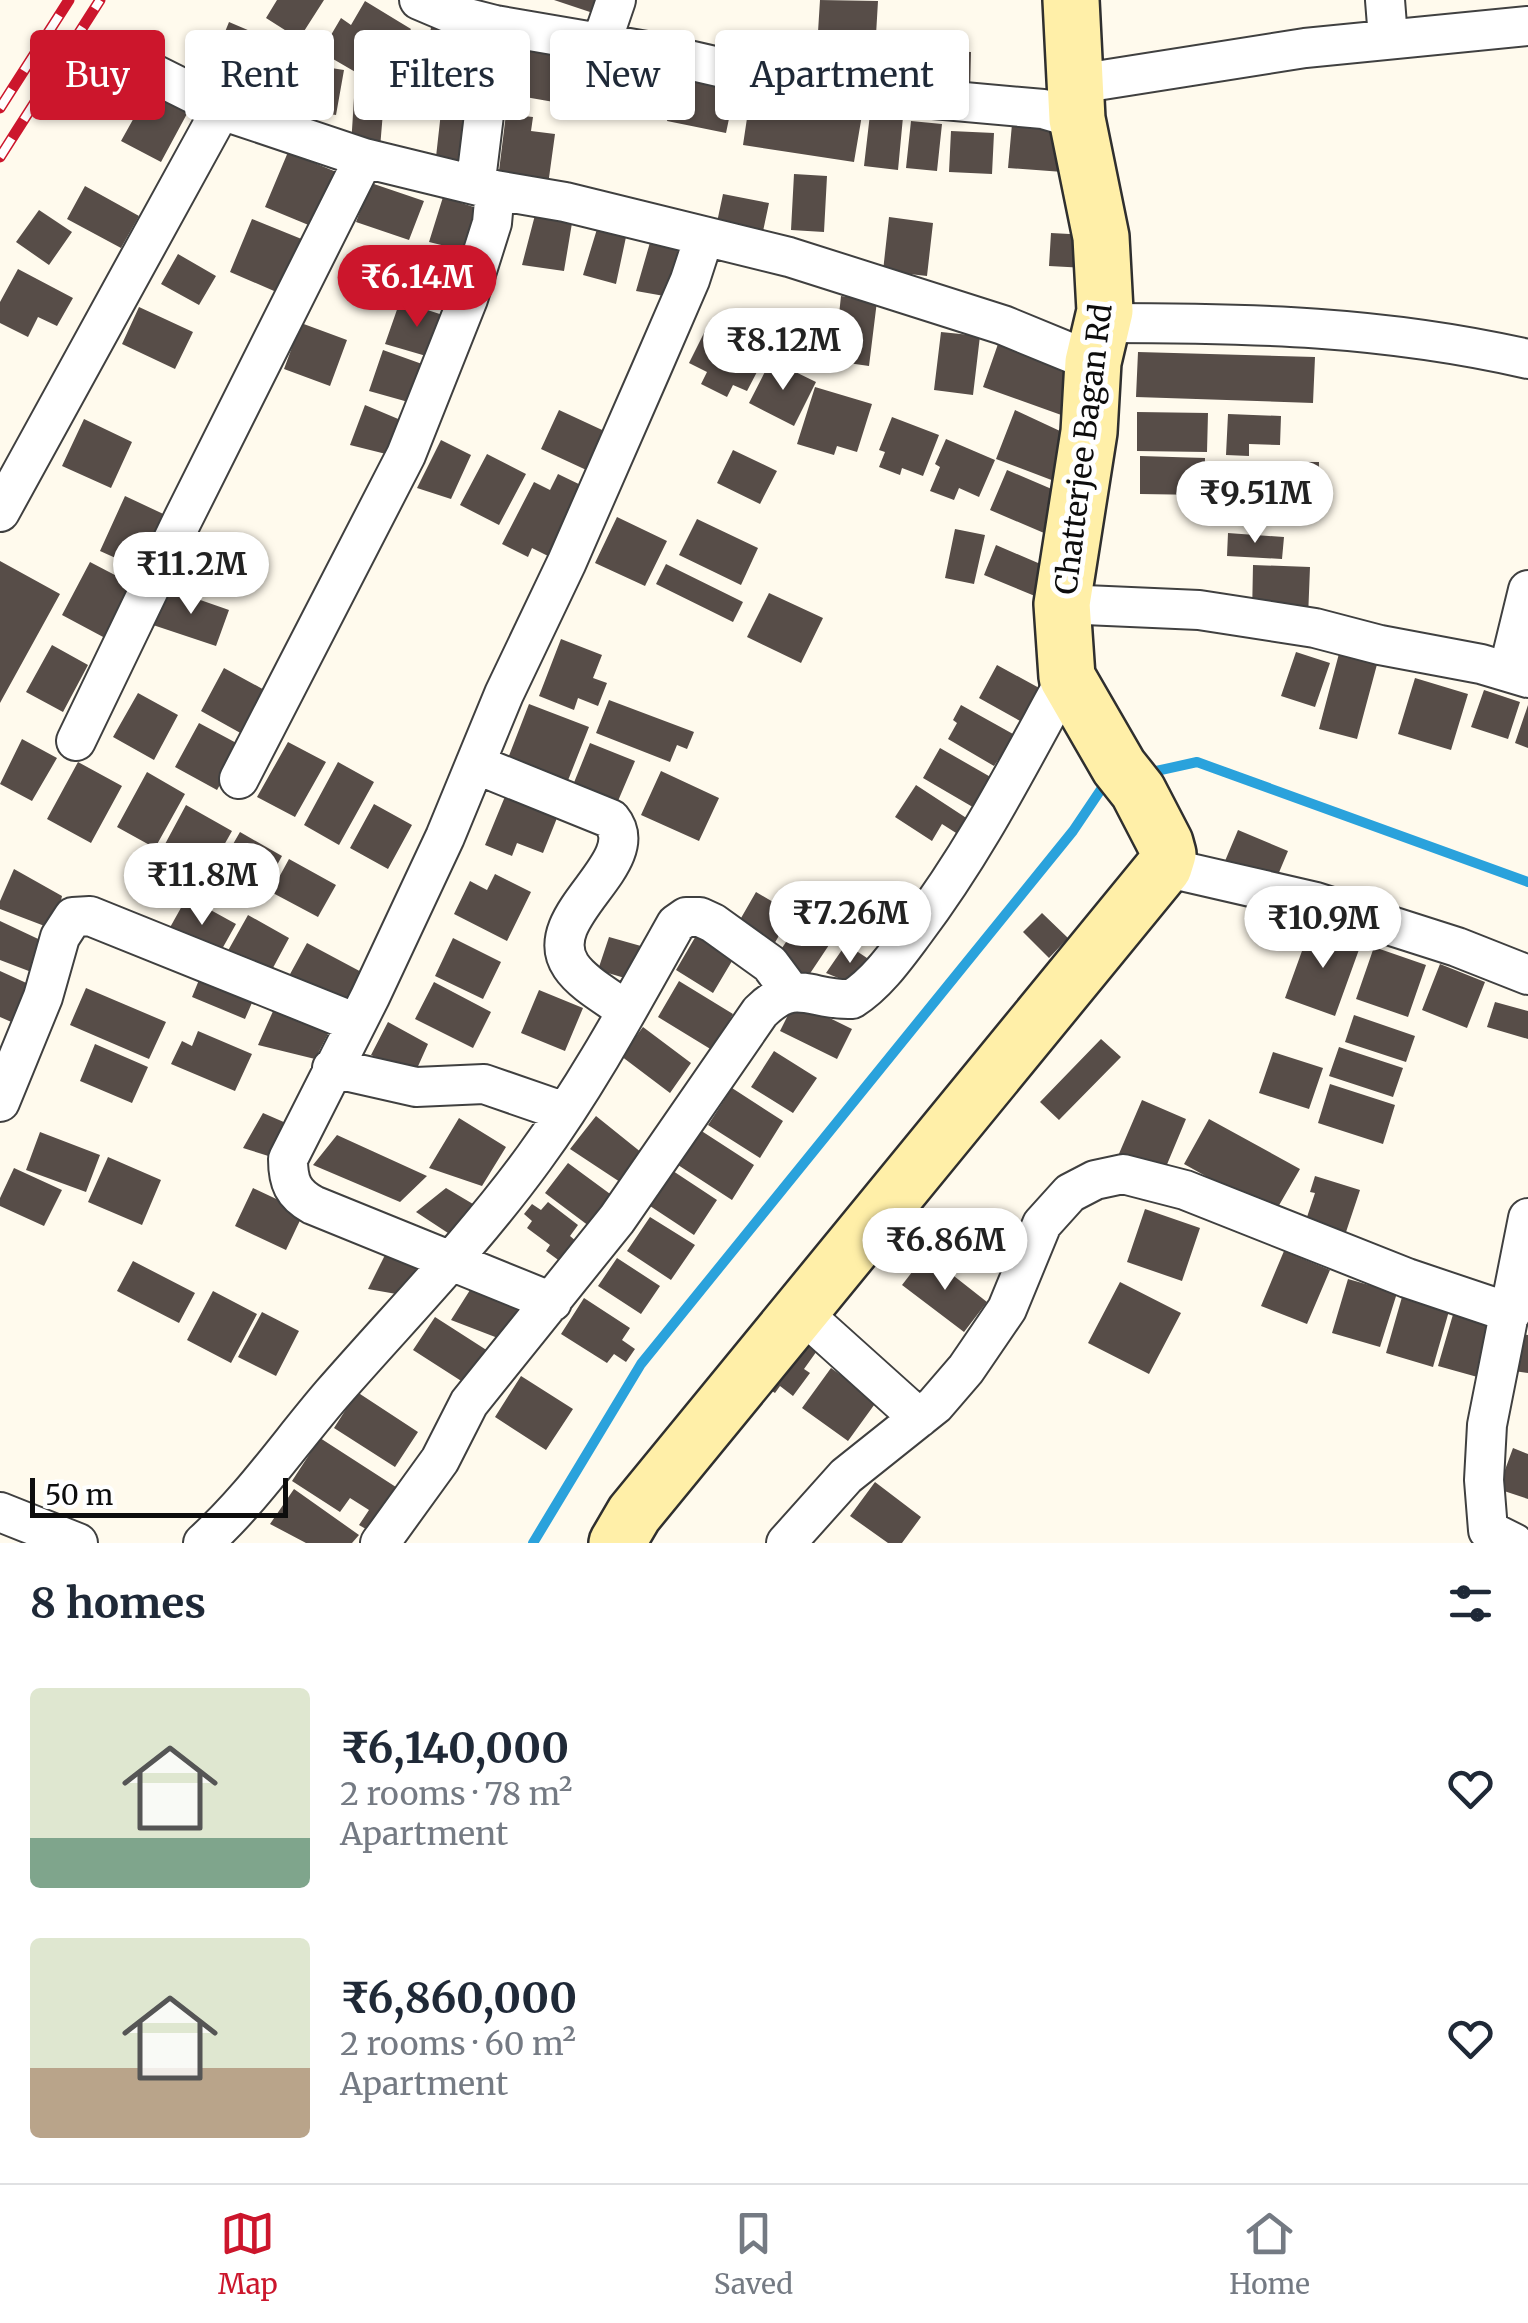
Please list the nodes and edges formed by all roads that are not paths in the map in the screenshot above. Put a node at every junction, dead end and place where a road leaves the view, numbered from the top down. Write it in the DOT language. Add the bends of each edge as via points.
graph roads {
  1 [pos="419,0"];
  2 [pos="616,0"];
  3 [pos="1071,0"];
  4 [pos="1385,0"];
  5 [pos="495,25"];
  6 [pos="1528,26"];
  7 [pos="606,30"];
  8 [pos="550,35"];
  9 [pos="1388,38"];
  10 [pos="695,62"];
  11 [pos="1077,102"];
  12 [pos="215,120"];
  13 [pos="256,120"];
  14 [pos="364,158"];
  15 [pos="481,187"];
  16 [pos="704,237"];
  17 [pos="1098,343"];
  18 [pos="1528,359"];
  19 [pos="0,512"];
  20 [pos="1528,590"];
  21 [pos="1062,604"];
  22 [pos="1518,675"];
  23 [pos="1066,676"];
  24 [pos="76,741"];
  25 [pos="475,764"];
  26 [pos="239,779"];
  27 [pos="1164,867"];
  28 [pos="1528,975"];
  29 [pos="790,992"];
  30 [pos="627,1011"];
  31 [pos="356,1023"];
  32 [pos="332,1068"];
  33 [pos="0,1102"];
  34 [pos="564,1112"];
  35 [pos="1528,1218"];
  36 [pos="452,1263"];
  37 [pos="552,1302"];
  38 [pos="800,1311"];
  39 [pos="1511,1313"];
  40 [pos="919,1418"];
  41 [pos="0,1512"];
  42 [pos="1495,1539"];
  43 [pos="78,1543"];
  44 [pos="202,1543"];
  45 [pos="380,1543"];
  46 [pos="616,1543"];
  47 [pos="786,1543"];
  1 -- 5 [label="street"];
  2 -- 7 [label="street"];
  3 -- 11 [label="street, Chatterjee Bagan Rd"];
  4 -- 9 [label="street"];
  5 -- 8 [label="street"];
  5 -- 15 [label="street"];
  6 -- 9 [label="street"];
  9 -- 11 [label="street" via="1306,48"];
  10 -- 11 [label="street" via="810,88 1043,108"];
  11 -- 17 [label="street, Chatterjee Bagan Rd" via="1101,238"];
  12 -- 19 [label="street"];
  13 -- 14 [label="street"];
  14 -- 15 [label="street"];
  14 -- 24 [label="street"];
  15 -- 16 [label="street"];
  15 -- 26 [label="street" via="492,223 406,455"];
  16 -- 17 [label="street" via="852,275 1003,325"];
  16 -- 25 [label="street"];
  17 -- 18 [label="street" via="1263,323 1456,342"];
  17 -- 21 [label="street, Chatterjee Bagan Rd"];
  20 -- 22 [label="street"];
  21 -- 22 [label="street" via="1199,610 1315,628"];
  21 -- 23 [label="street, Chatterjee Bagan Rd"];
  23 -- 27 [label="street, Chatterjee Bagan Rd" via="1165,842"];
  23 -- 29 [label="street" via="983,833 866,990 852,1000"];
  25 -- 30 [label="street" via="611,819 620,830 620,848 566,934 566,956 573,970"];
  25 -- 31 [label="street"];
  27 -- 28 [label="street" via="1316,902"];
  27 -- 38 [label="street"];
  29 -- 30 [label="street" via="770,964 713,923 686,917"];
  29 -- 37 [label="street" via="760,1012 618,1219"];
  30 -- 34 [label="street"];
  31 -- 32 [label="street"];
  31 -- 33 [label="street" via="90,916 73,917"];
  32 -- 34 [label="street" via="416,1087 484,1084"];
  32 -- 36 [label="street" via="288,1159 295,1195"];
  34 -- 36 [label="street"];
  35 -- 39 [label="street"];
  36 -- 37 [label="street"];
  36 -- 44 [label="street"];
  37 -- 45 [label="street" via="469,1402 440,1460"];
  38 -- 40 [label="street"];
  38 -- 46 [label="street"];
  39 -- 40 [label="street" via="1185,1190 1122,1174 1070,1193 1042,1224 1008,1309 966,1369"];
  39 -- 42 [label="street" via="1487,1426 1484,1480"];
  40 -- 47 [label="street" via="846,1476"];
  41 -- 43 [label="street"];
}
